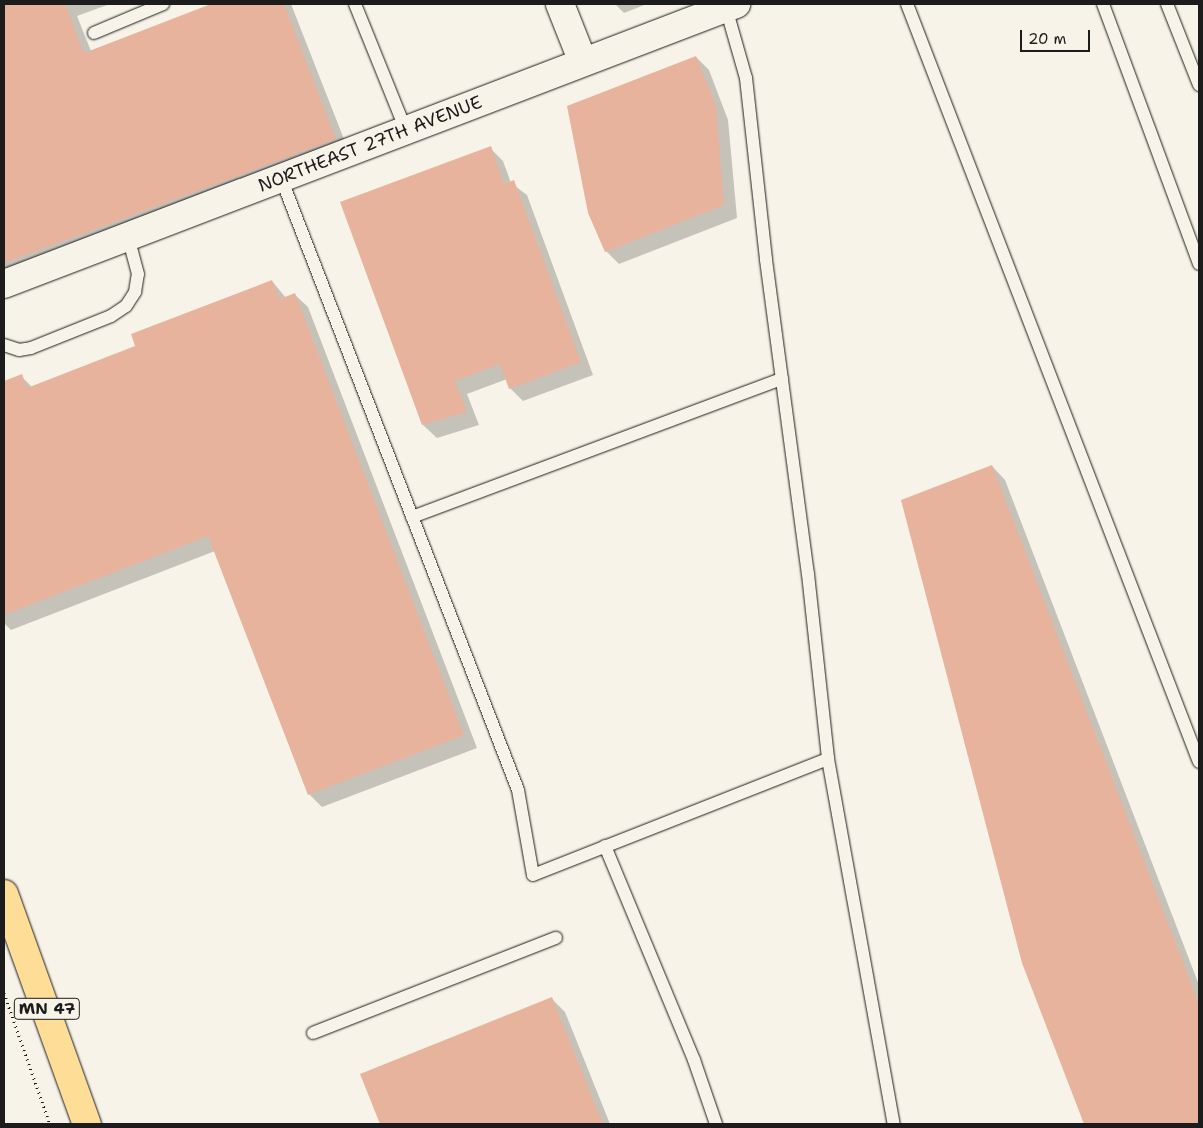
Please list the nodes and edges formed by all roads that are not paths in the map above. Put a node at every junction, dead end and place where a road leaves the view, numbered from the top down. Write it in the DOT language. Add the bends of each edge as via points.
graph roads {
  1 [pos="163,4"];
  2 [pos="355,4"];
  3 [pos="560,4"];
  4 [pos="907,4"];
  5 [pos="1103,4"];
  6 [pos="1167,4"];
  7 [pos="731,6"];
  8 [pos="94,32"];
  9 [pos="583,62"];
  10 [pos="1199,85"];
  11 [pos="406,130"];
  12 [pos="281,178"];
  13 [pos="128,237"];
  14 [pos="1199,264"];
  15 [pos="4,284"];
  16 [pos="4,345"];
  17 [pos="782,379"];
  18 [pos="412,517"];
  19 [pos="828,759"];
  20 [pos="1199,762"];
  21 [pos="605,846"];
  22 [pos="4,894"];
  23 [pos="556,938"];
  24 [pos="313,1033"];
  25 [pos="88,1124"];
  26 [pos="716,1124"];
  27 [pos="894,1124"];
  1 -- 8 [label="lane"];
  2 -- 11 [label="lane"];
  3 -- 9 [label="street"];
  4 -- 20 [label="lane"];
  5 -- 14 [label="lane"];
  6 -- 10 [label="lane"];
  7 -- 9 [label="street, NORTHEAST 27TH AVENUE"];
  7 -- 17 [label="lane" via="746,78"];
  9 -- 11 [label="street, NORTHEAST 27TH AVENUE"];
  11 -- 12 [label="street, NORTHEAST 27TH AVENUE"];
  12 -- 13 [label="street, NORTHEAST 27TH AVENUE"];
  12 -- 18 [label="lane"];
  13 -- 15 [label="street, NORTHEAST 27TH AVENUE"];
  13 -- 16 [label="lane" via="138,274 135,292 126,306 111,316 31,348 19,350"];
  17 -- 18 [label="lane"];
  17 -- 19 [label="lane"];
  18 -- 21 [label="lane" via="518,790 533,875"];
  19 -- 21 [label="lane"];
  19 -- 27 [label="lane"];
  21 -- 26 [label="lane" via="694,1060"];
  22 -- 25 [label="main road, MN 47"];
  23 -- 24 [label="lane"];
}
